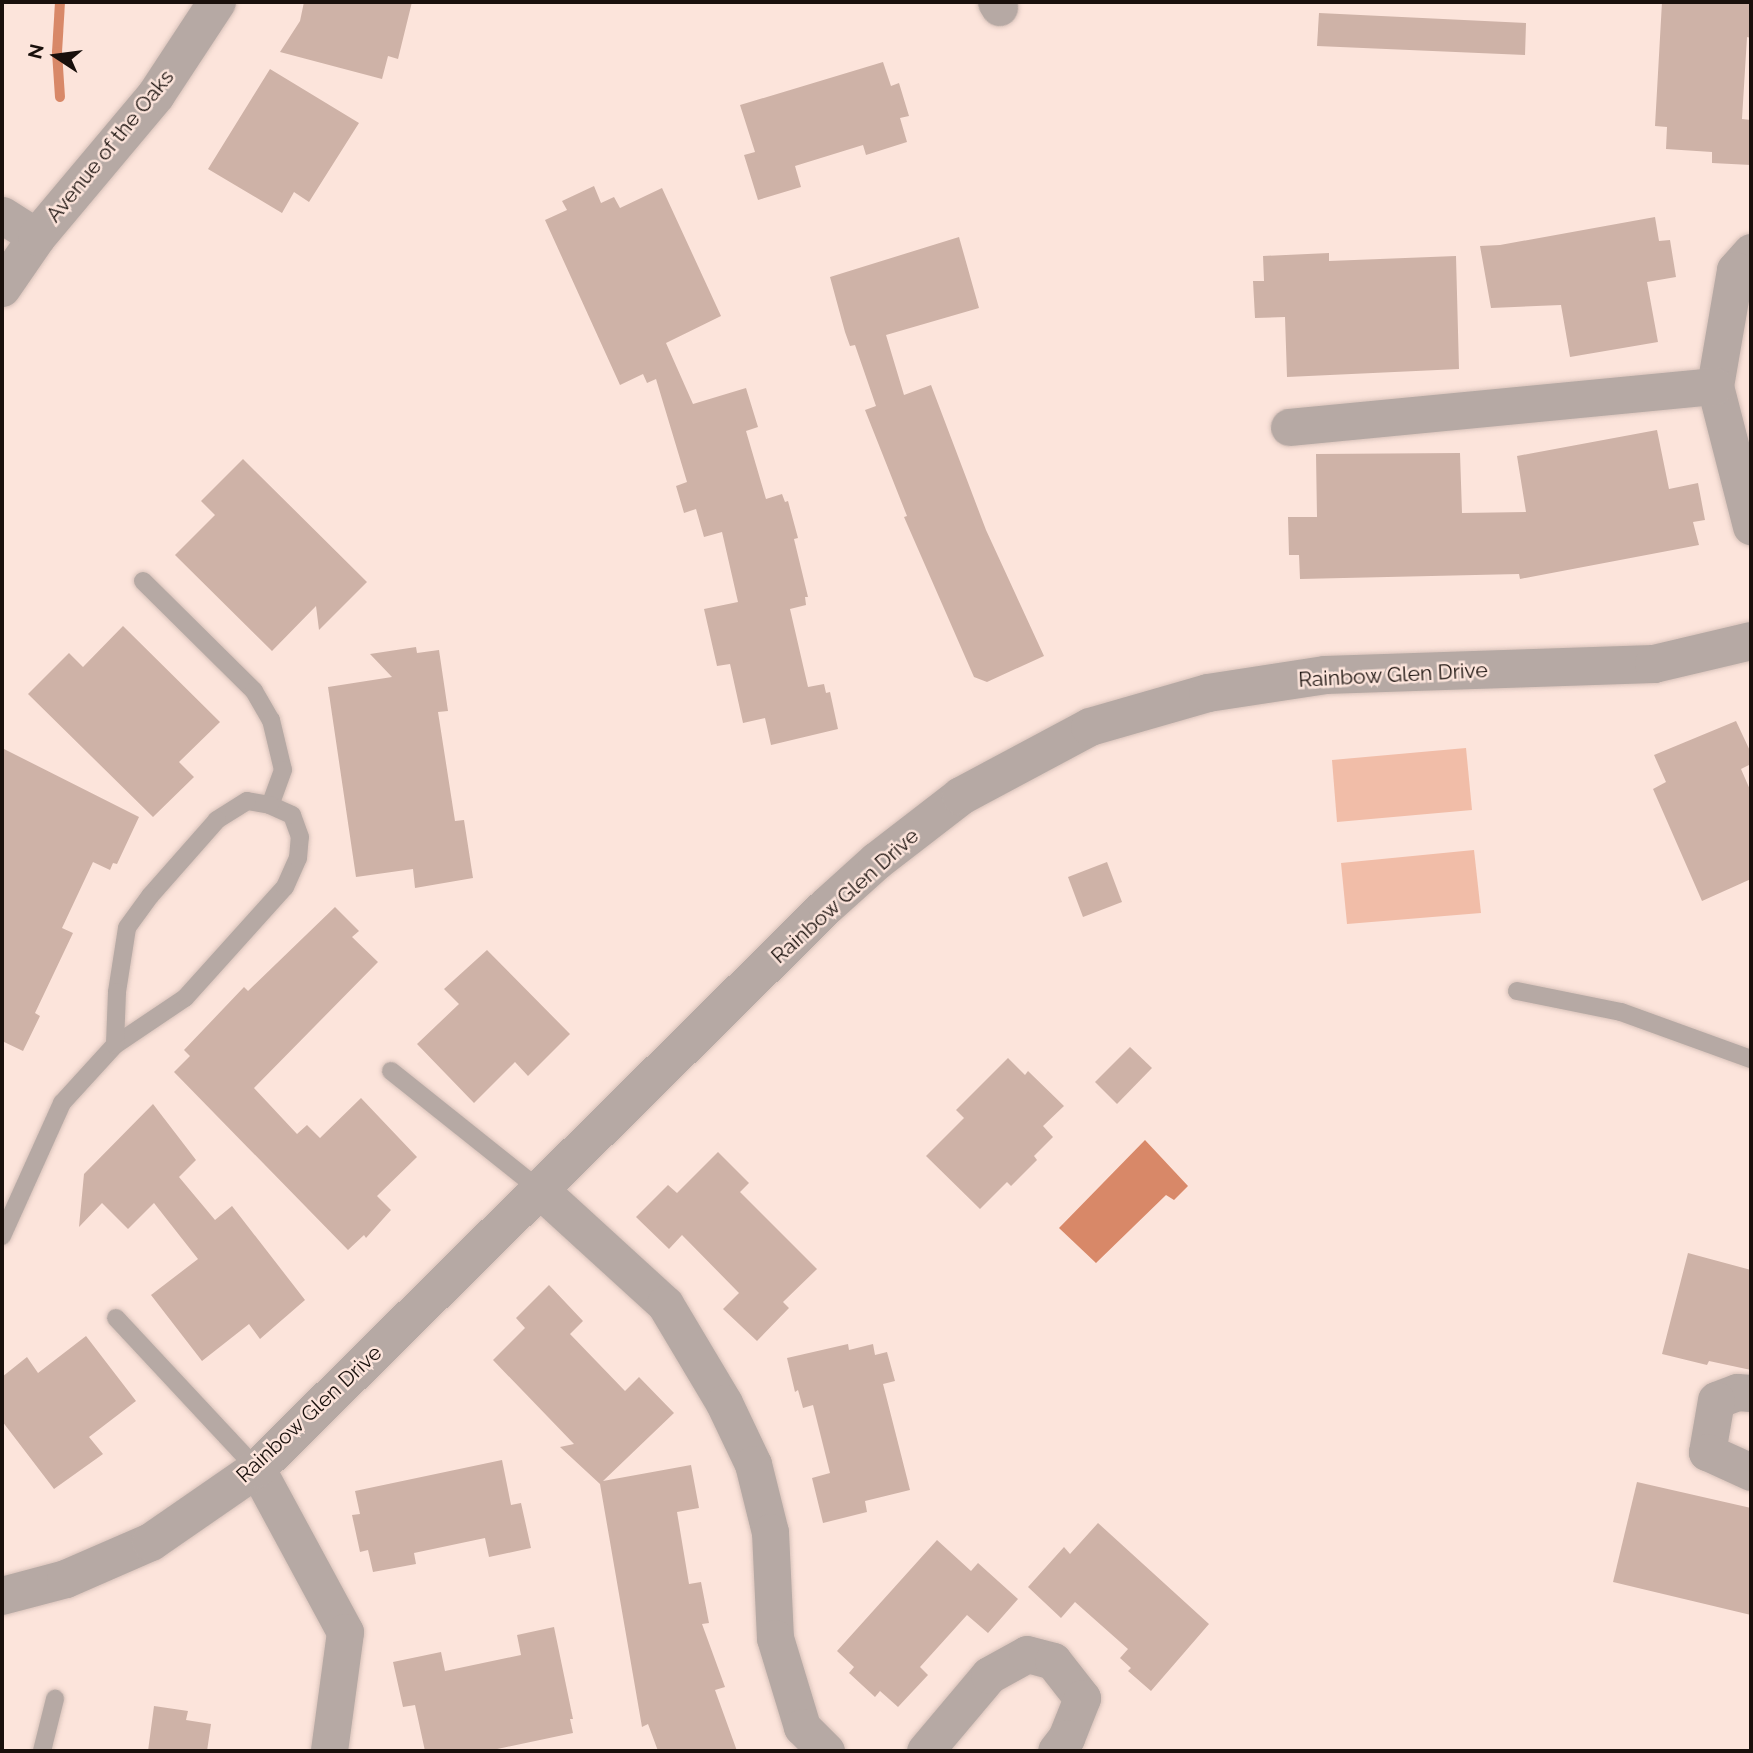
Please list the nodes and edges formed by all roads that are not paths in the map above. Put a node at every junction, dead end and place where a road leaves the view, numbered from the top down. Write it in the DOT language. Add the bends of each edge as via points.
graph roads {
  1 [pos="217,2"];
  2 [pos="2,215"];
  3 [pos="37,237"];
  4 [pos="1751,251"];
  5 [pos="2,288"];
  6 [pos="1714,386"];
  7 [pos="1289,427"];
  8 [pos="1751,526"];
  9 [pos="143,581"];
  10 [pos="1751,641"];
  11 [pos="270,805"];
  12 [pos="1517,990"];
  13 [pos="115,1045"];
  14 [pos="1751,1059"];
  15 [pos="391,1071"];
  16 [pos="540,1190"];
  17 [pos="2,1236"];
  18 [pos="116,1318"];
  19 [pos="1751,1394"];
  20 [pos="257,1469"];
  21 [pos="1751,1472"];
  22 [pos="2,1596"];
  23 [pos="55,1699"];
  24 [pos="42,1751"];
  25 [pos="330,1751"];
  26 [pos="826,1751"];
  27 [pos="925,1751"];
  28 [pos="1056,1751"];
  1 -- 3 [label="street, Avenue of the Oaks" via="156,95"];
  2 -- 3 [label="street"];
  3 -- 5 [label="street, Avenue of the Oaks"];
  4 -- 6 [label="street" via="1735,270"];
  6 -- 7 [label="street"];
  6 -- 8 [label="street"];
  9 -- 11 [label="lane" via="254,691 271,720 283,770"];
  10 -- 16 [label="street, Rainbow Glen Drive" via="1654,664 1325,675 1208,693 1090,727 961,796 877,860"];
  11 -- 13 [label="lane" via="247,801 217,820 183,854 127,928"];
  11 -- 13 [label="lane" via="292,815 300,837 298,858 285,887 185,998"];
  12 -- 14 [label="lane" via="1621,1012"];
  13 -- 17 [label="lane" via="62,1103"];
  15 -- 16 [label="lane"];
  16 -- 20 [label="street, Rainbow Glen Drive"];
  16 -- 26 [label="street" via="665,1304 724,1403 753,1464 770,1532 775,1638 802,1727"];
  18 -- 20 [label="lane"];
  19 -- 21 [label="street" via="1737,1392 1716,1400 1707,1452"];
  20 -- 22 [label="street, Rainbow Glen Drive" via="151,1542 66,1579"];
  20 -- 25 [label="street" via="345,1632"];
  23 -- 24 [label="lane"];
  27 -- 28 [label="street" via="989,1675 1027,1654 1053,1661 1082,1698"];
}
